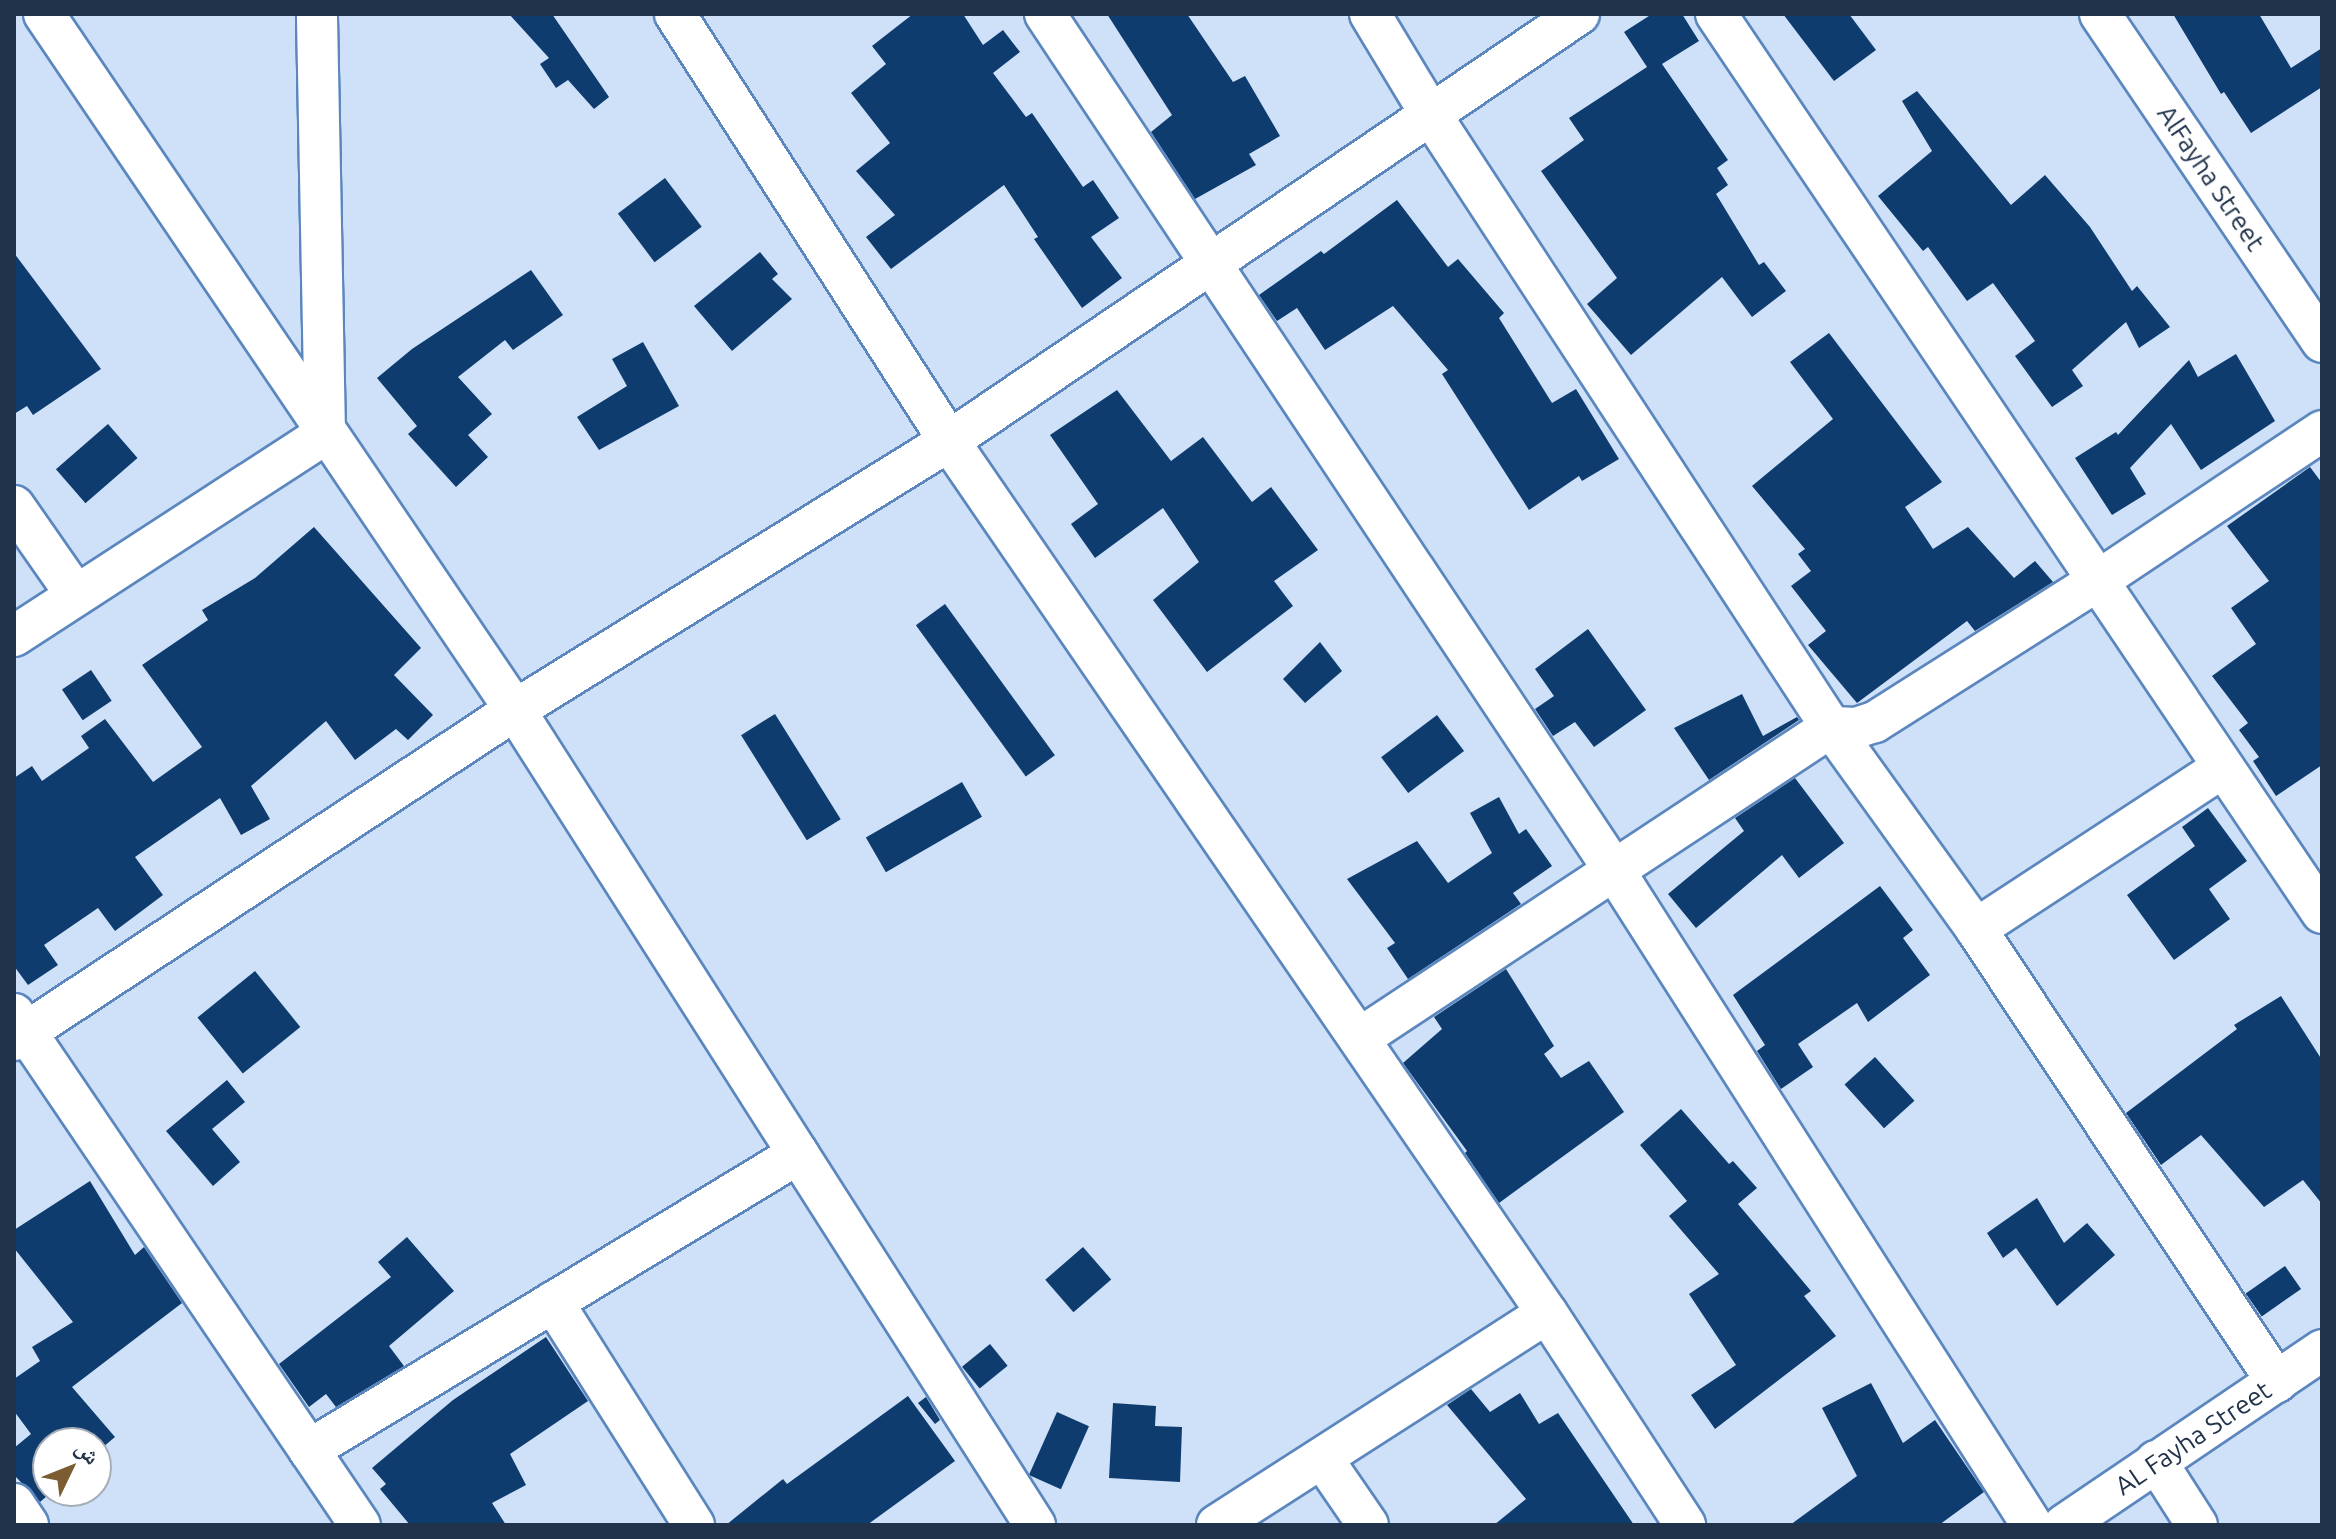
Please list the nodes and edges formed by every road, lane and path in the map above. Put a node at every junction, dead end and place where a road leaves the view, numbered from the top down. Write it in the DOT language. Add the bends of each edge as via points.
graph roads {
  1 [pos="44,14"];
  2 [pos="317,14"];
  3 [pos="675,14"];
  4 [pos="1045,14"];
  5 [pos="1370,14"];
  6 [pos="1579,14"];
  7 [pos="1716,14"];
  8 [pos="2100,14"];
  9 [pos="1431,115"];
  10 [pos="1213,264"];
  11 [pos="2322,342"];
  12 [pos="2322,431"];
  13 [pos="325,434"];
  14 [pos="949,441"];
  15 [pos="14,506"];
  16 [pos="2096,582"];
  17 [pos="76,595"];
  18 [pos="14,636"];
  19 [pos="515,710"];
  20 [pos="1831,727"];
  21 [pos="2222,768"];
  22 [pos="1614,870"];
  23 [pos="2322,913"];
  24 [pos="1976,929"];
  25 [pos="18,1029"];
  26 [pos="1360,1038"];
  27 [pos="798,1154"];
  28 [pos="553,1302"];
  29 [pos="1547,1313"];
  30 [pos="2322,1350"];
  31 [pos="2277,1382"];
  32 [pos="309,1450"];
  33 [pos="1322,1458"];
  34 [pos="2156,1461"];
  35 [pos="14,1504"];
  36 [pos="28,1525"];
  37 [pos="360,1525"];
  38 [pos="694,1525"];
  39 [pos="1035,1525"];
  40 [pos="1217,1525"];
  41 [pos="1368,1525"];
  42 [pos="1685,1525"];
  43 [pos="2032,1525"];
  44 [pos="2064,1525"];
  45 [pos="2197,1525"];
  1 -- 13 [label="street"];
  2 -- 13 [label="street"];
  3 -- 14 [label="street"];
  4 -- 10 [label="street"];
  5 -- 9 [label="street"];
  6 -- 9 [label="street"];
  7 -- 16 [label="street"];
  8 -- 11 [label="street, AlFayha Street"];
  9 -- 10 [label="street"];
  9 -- 20 [label="street"];
  10 -- 14 [label="street"];
  10 -- 22 [label="street"];
  12 -- 16 [label="street"];
  13 -- 17 [label="street"];
  13 -- 19 [label="street"];
  14 -- 19 [label="street"];
  14 -- 26 [label="street"];
  15 -- 17 [label="street"];
  16 -- 20 [label="street" via="1875,722"];
  16 -- 21 [label="street"];
  17 -- 18 [label="street"];
  19 -- 25 [label="street"];
  19 -- 27 [label="street"];
  20 -- 22 [label="street"];
  20 -- 24 [label="street"];
  21 -- 23 [label="street"];
  21 -- 24 [label="street"];
  22 -- 26 [label="street"];
  22 -- 43 [label="street"];
  24 -- 31 [label="street"];
  25 -- 32 [label="street"];
  26 -- 29 [label="street"];
  27 -- 28 [label="street"];
  27 -- 39 [label="street"];
  28 -- 32 [label="street"];
  28 -- 38 [label="street"];
  29 -- 33 [label="street"];
  29 -- 42 [label="street"];
  30 -- 31 [label="street, AL Fayha Street"];
  31 -- 34 [label="street, AL Fayha Street"];
  32 -- 37 [label="street"];
  33 -- 40 [label="street"];
  33 -- 41 [label="street"];
  34 -- 44 [label="street, AL Fayha Street"];
  34 -- 45 [label="street"];
  35 -- 36 [label="street"];
}
